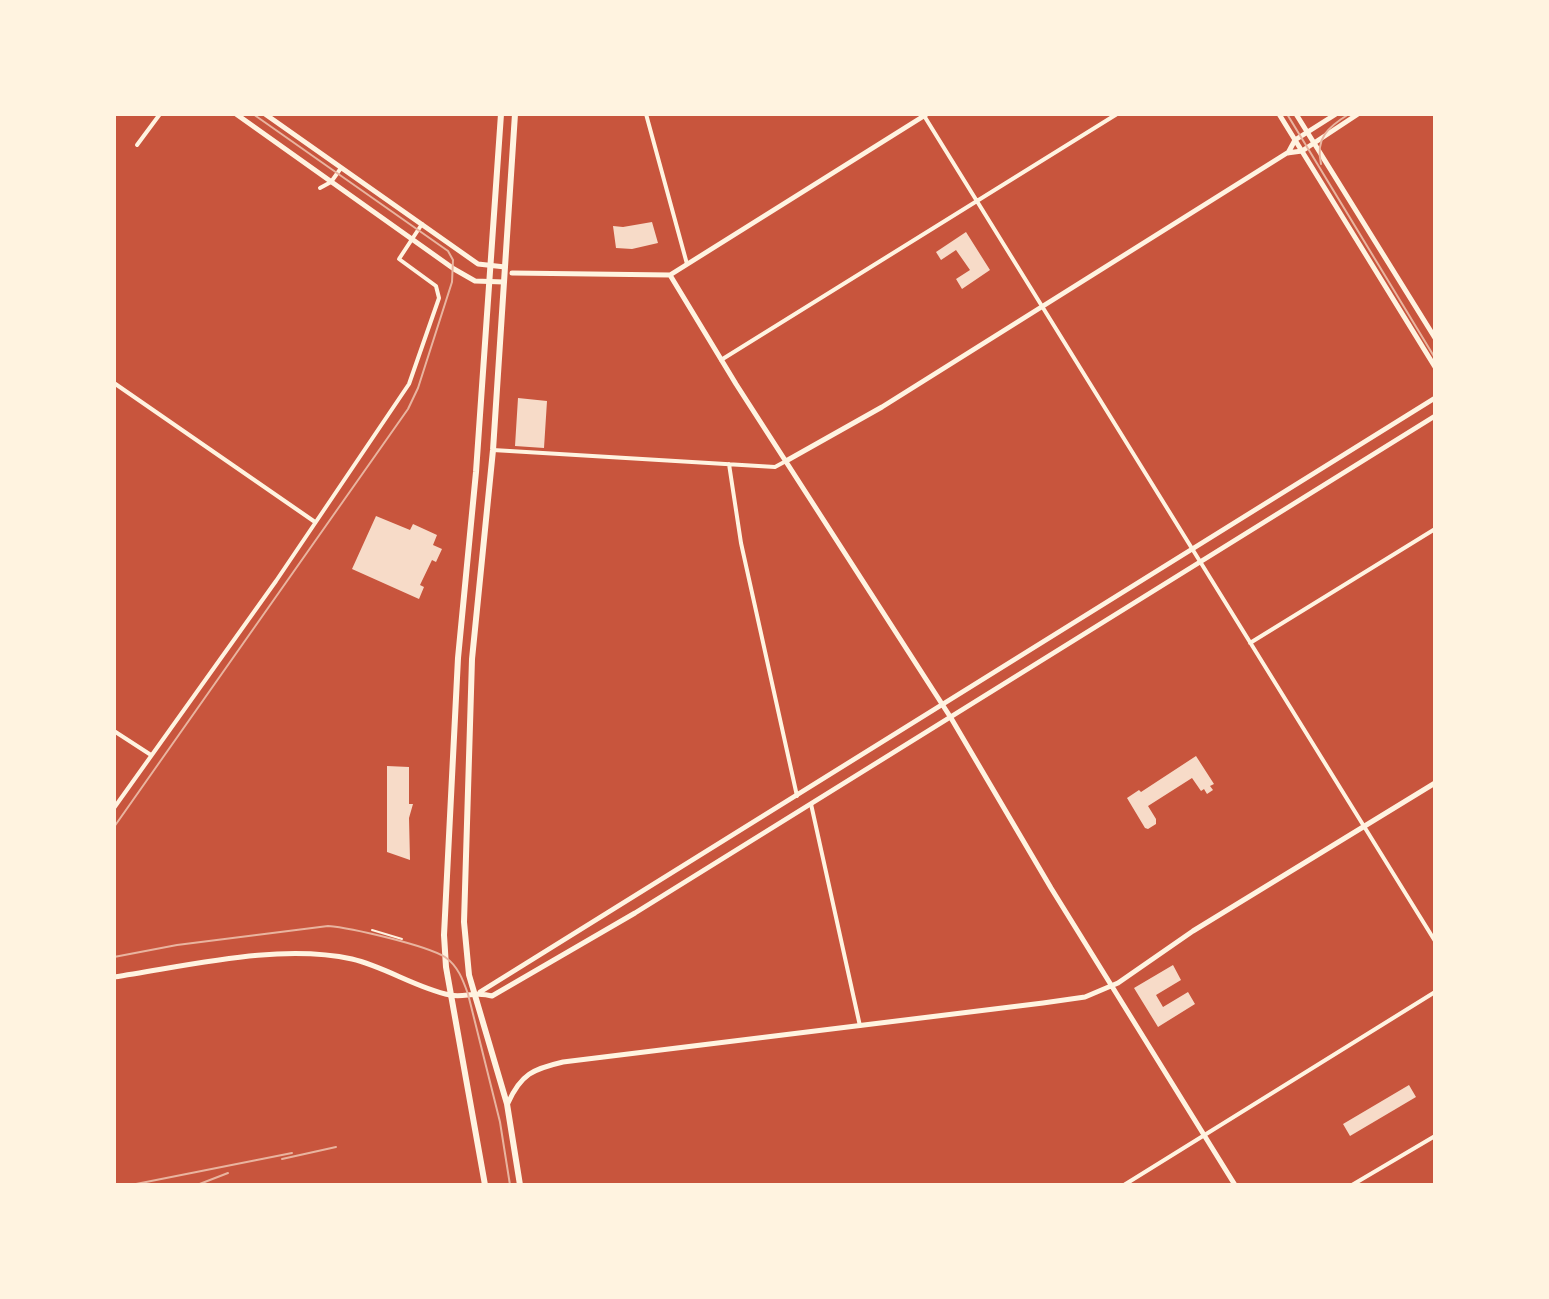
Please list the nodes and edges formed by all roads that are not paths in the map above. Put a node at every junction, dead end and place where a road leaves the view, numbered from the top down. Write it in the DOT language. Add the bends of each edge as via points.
graph roads {
  1 [pos="160,114"];
  2 [pos="236,114"];
  3 [pos="265,114"];
  4 [pos="501,114"];
  5 [pos="515,114"];
  6 [pos="646,114"];
  7 [pos="1117,114"];
  8 [pos="1279,114"];
  9 [pos="1296,114"];
  10 [pos="1336,114"];
  11 [pos="1358,114"];
  12 [pos="925,115"];
  13 [pos="1307,132"];
  14 [pos="1295,140"];
  15 [pos="1314,143"];
  16 [pos="137,145"];
  17 [pos="1302,151"];
  18 [pos="1287,153"];
  19 [pos="341,168"];
  20 [pos="331,182"];
  21 [pos="320,188"];
  22 [pos="977,200"];
  23 [pos="422,224"];
  24 [pos="412,239"];
  25 [pos="687,264"];
  26 [pos="490,266"];
  27 [pos="505,267"];
  28 [pos="512,273"];
  29 [pos="670,275"];
  30 [pos="489,282"];
  31 [pos="504,282"];
  32 [pos="1042,304"];
  33 [pos="1435,338"];
  34 [pos="1430,352"];
  35 [pos="721,360"];
  36 [pos="1435,367"];
  37 [pos="114,383"];
  38 [pos="1435,398"];
  39 [pos="1435,416"];
  40 [pos="493,450"];
  41 [pos="786,461"];
  42 [pos="729,464"];
  43 [pos="315,522"];
  44 [pos="1435,529"];
  45 [pos="1194,548"];
  46 [pos="1201,561"];
  47 [pos="1250,643"];
  48 [pos="941,704"];
  49 [pos="951,718"];
  50 [pos="114,731"];
  51 [pos="151,755"];
  52 [pos="1435,783"];
  53 [pos="797,796"];
  54 [pos="811,804"];
  55 [pos="114,808"];
  56 [pos="1364,827"];
  57 [pos="1435,941"];
  58 [pos="114,977"];
  59 [pos="1112,986"];
  60 [pos="1435,992"];
  61 [pos="478,993"];
  62 [pos="452,996"];
  63 [pos="860,1026"];
  64 [pos="507,1104"];
  65 [pos="1203,1136"];
  66 [pos="1435,1136"];
  67 [pos="485,1185"];
  68 [pos="520,1185"];
  69 [pos="1124,1185"];
  70 [pos="1235,1185"];
  71 [pos="1352,1185"];
  1 -- 16 [label="street"];
  2 -- 20 [label="main road"];
  3 -- 19 [label="main road"];
  4 -- 26 [label="main road"];
  5 -- 27 [label="main road"];
  6 -- 25 [label="street"];
  7 -- 22 [label="street"];
  8 -- 14 [label="main road"];
  9 -- 13 [label="main road"];
  10 -- 13 [label="main road"];
  11 -- 15 [label="main road"];
  12 -- 22 [label="street"];
  12 -- 25 [label="main road"];
  13 -- 14 [label="main road"];
  13 -- 15 [label="main road"];
  14 -- 17 [label="main road"];
  14 -- 18 [label="main road"];
  15 -- 17 [label="main road"];
  15 -- 33 [label="main road"];
  17 -- 18 [label="main road"];
  17 -- 34 [label="main road"];
  18 -- 32 [label="main road"];
  19 -- 20 [label="street"];
  19 -- 23 [label="main road"];
  20 -- 21 [label="street"];
  20 -- 24 [label="main road"];
  22 -- 32 [label="street"];
  22 -- 35 [label="street"];
  23 -- 24 [label="street"];
  23 -- 26 [label="main road" via="478,264"];
  24 -- 30 [label="main road" via="462,274"];
  24 -- 43 [label="street" via="399,259 439,289 439,298 409,384"];
  25 -- 29 [label="main road"];
  26 -- 27 [label="main road"];
  26 -- 30 [label="main road"];
  27 -- 28 [label="main road"];
  27 -- 31 [label="main road"];
  28 -- 29 [label="main road"];
  28 -- 31 [label="main road"];
  29 -- 35 [label="main road"];
  30 -- 31 [label="main road"];
  30 -- 62 [label="main road" via="457,673 444,935"];
  31 -- 40 [label="main road"];
  32 -- 41 [label="main road" via="882,407"];
  32 -- 45 [label="street"];
  34 -- 36 [label="main road"];
  35 -- 41 [label="main road"];
  37 -- 43 [label="street"];
  38 -- 45 [label="main road"];
  39 -- 46 [label="main road"];
  40 -- 42 [label="street"];
  40 -- 61 [label="main road" via="472,659 464,866 465,951"];
  41 -- 42 [label="street" via="775,467"];
  41 -- 48 [label="main road"];
  42 -- 53 [label="street" via="741,543"];
  43 -- 51 [label="street"];
  44 -- 47 [label="street"];
  45 -- 46 [label="street"];
  45 -- 48 [label="main road"];
  46 -- 47 [label="street"];
  46 -- 49 [label="main road"];
  47 -- 56 [label="street"];
  48 -- 49 [label="main road"];
  48 -- 53 [label="main road"];
  49 -- 54 [label="main road"];
  49 -- 59 [label="main road"];
  50 -- 51 [label="street"];
  51 -- 55 [label="street"];
  52 -- 56 [label="main road"];
  53 -- 61 [label="main road"];
  54 -- 61 [label="main road" via="505,990 492,996"];
  54 -- 63 [label="street"];
  56 -- 57 [label="street"];
  56 -- 59 [label="main road"];
  58 -- 62 [label="main road" via="258,956 325,955 354,959"];
  59 -- 63 [label="main road" via="1085,997"];
  59 -- 65 [label="main road"];
  60 -- 65 [label="street"];
  61 -- 62 [label="main road"];
  61 -- 64 [label="main road"];
  62 -- 67 [label="main road"];
  63 -- 64 [label="main road" via="578,1059 536,1069 514,1089"];
  64 -- 68 [label="main road"];
  65 -- 69 [label="street"];
  65 -- 70 [label="main road"];
  66 -- 71 [label="street"];
}
